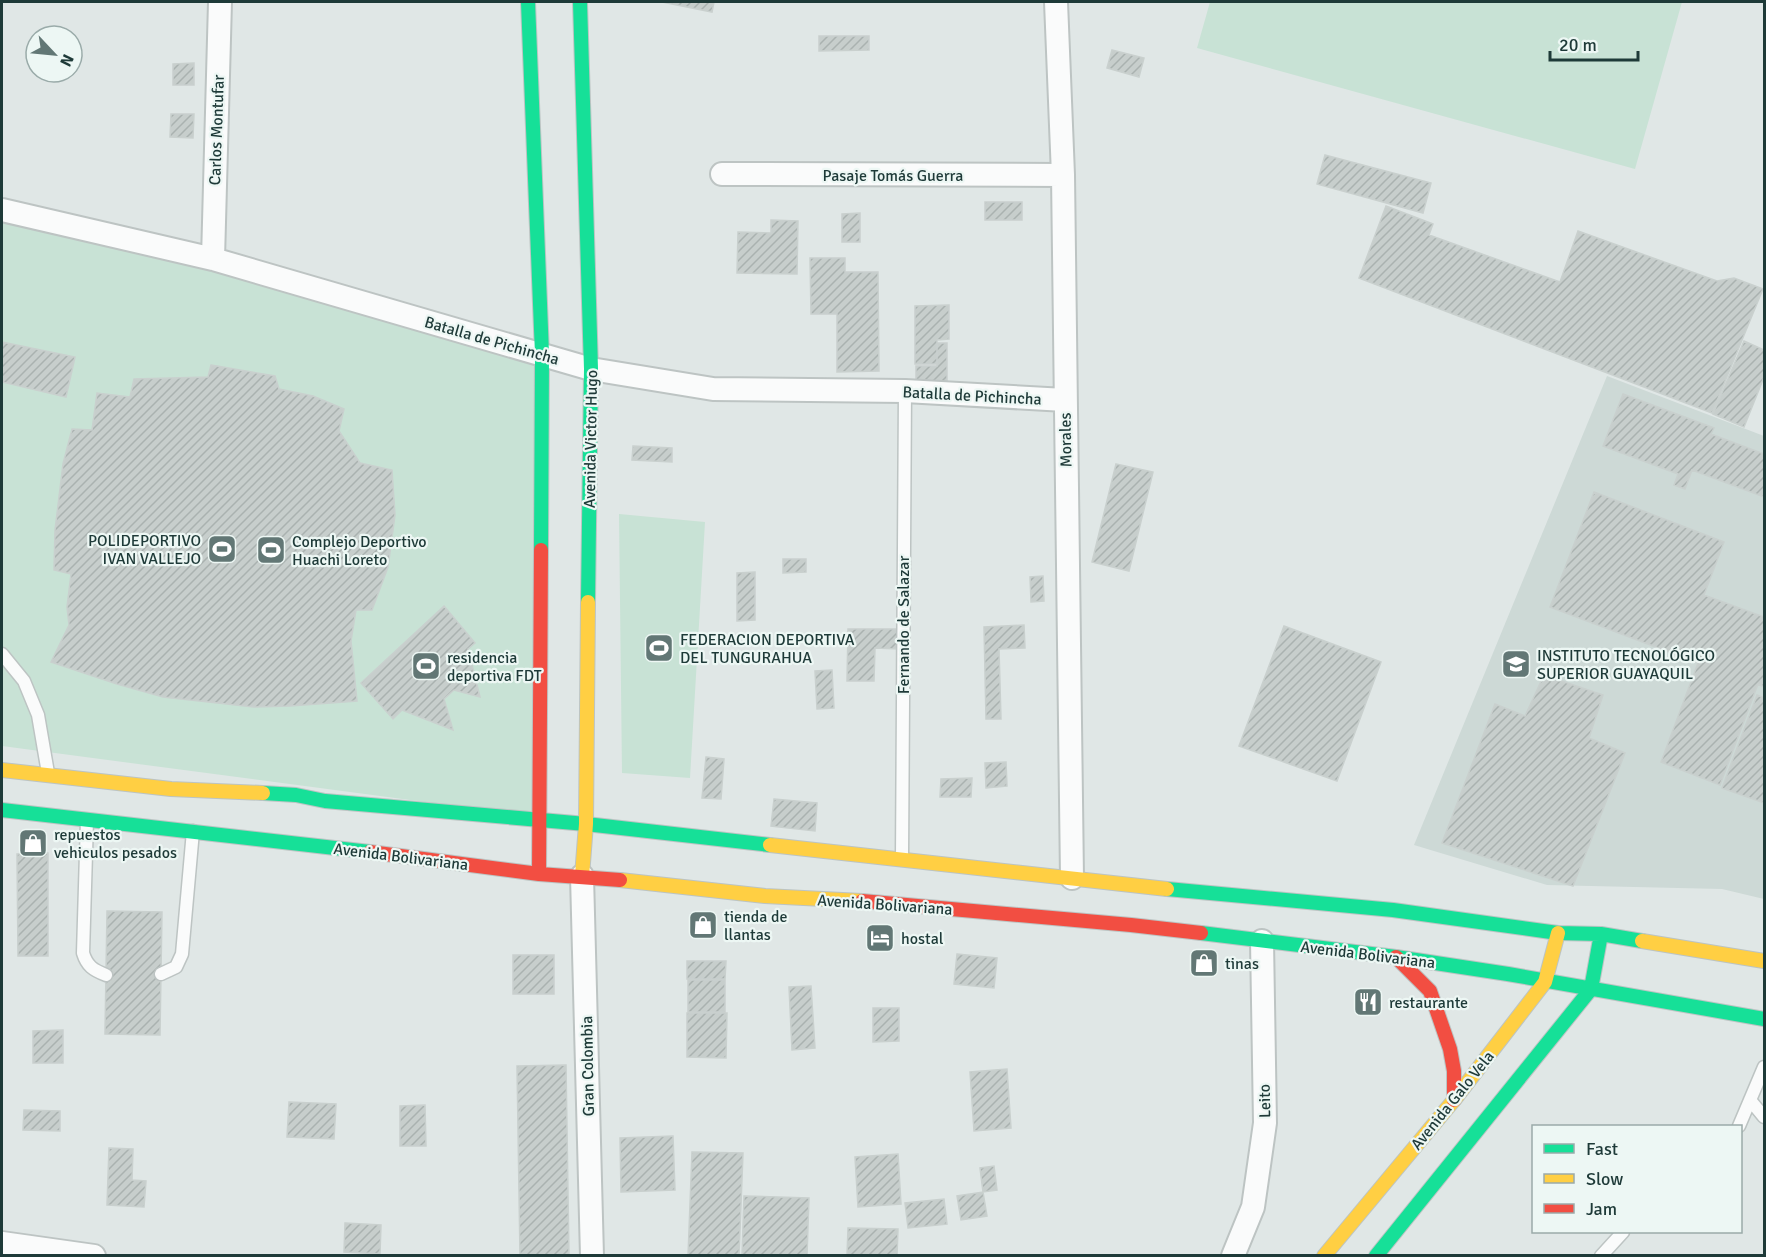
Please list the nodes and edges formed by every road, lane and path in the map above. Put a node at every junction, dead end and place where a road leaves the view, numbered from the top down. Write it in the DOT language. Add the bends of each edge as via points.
graph roads {
  1 [pos="220,2"];
  2 [pos="528,2"];
  3 [pos="580,2"];
  4 [pos="1056,2"];
  5 [pos="722,174"];
  6 [pos="1064,175"];
  7 [pos="2,210"];
  8 [pos="213,259"];
  9 [pos="542,354"];
  10 [pos="591,369"];
  11 [pos="905,391"];
  12 [pos="1065,400"];
  13 [pos="2,654"];
  14 [pos="2,770"];
  15 [pos="48,775"];
  16 [pos="2,810"];
  17 [pos="87,819"];
  18 [pos="539,820"];
  19 [pos="586,824"];
  20 [pos="193,830"];
  21 [pos="902,859"];
  22 [pos="539,874"];
  23 [pos="582,876"];
  24 [pos="1072,878"];
  25 [pos="1558,933"];
  26 [pos="1601,934"];
  27 [pos="1262,941"];
  28 [pos="1396,957"];
  29 [pos="1764,961"];
  30 [pos="161,974"];
  31 [pos="106,975"];
  32 [pos="1545,982"];
  33 [pos="1591,989"];
  34 [pos="1764,1019"];
  35 [pos="1764,1067"];
  36 [pos="1454,1100"];
  37 [pos="1750,1100"];
  38 [pos="1764,1117"];
  39 [pos="1739,1125"];
  40 [pos="1622,1233"];
  41 [pos="2,1244"];
  42 [pos="94,1256"];
  43 [pos="592,1256"];
  44 [pos="1233,1256"];
  45 [pos="1324,1256"];
  46 [pos="1376,1256"];
  47 [pos="1601,1256"];
  1 -- 8 [label="street, Carlos Montufar"];
  2 -- 9 [label="main road"];
  3 -- 10 [label="main road, Avenida Victor Hugo"];
  4 -- 6 [label="street, Morales"];
  5 -- 6 [label="street, Pasaje Tomás Guerra"];
  6 -- 12 [label="street, Morales"];
  7 -- 8 [label="street, Batalla de Pichincha"];
  8 -- 9 [label="street, Batalla de Pichincha"];
  9 -- 10 [label="street, Batalla de Pichincha"];
  9 -- 18 [label="main road"];
  10 -- 11 [label="street, Batalla de Pichincha" via="713,389"];
  10 -- 19 [label="main road, Avenida Victor Hugo"];
  11 -- 12 [label="street, Batalla de Pichincha"];
  11 -- 21 [label="lane, Fernando de Salazar"];
  12 -- 24 [label="street, Morales"];
  13 -- 15 [label="lane" via="24,681 38,715"];
  14 -- 15 [label="main road"];
  15 -- 18 [label="main road"];
  16 -- 17 [label="main road, Avenida Bolivariana"];
  17 -- 20 [label="main road, Avenida Bolivariana"];
  17 -- 31 [label="lane" via="83,953 87,965"];
  18 -- 19 [label="main road"];
  18 -- 22 [label="main road"];
  19 -- 21 [label="main road"];
  19 -- 23 [label="main road, Avenida Victor Hugo"];
  20 -- 22 [label="main road, Avenida Bolivariana"];
  20 -- 30 [label="lane" via="182,954 176,967"];
  21 -- 24 [label="main road"];
  22 -- 23 [label="main road, Avenida Bolivariana"];
  23 -- 27 [label="main road, Avenida Bolivariana" via="765,896 890,902"];
  23 -- 43 [label="street, Gran Colombia"];
  24 -- 25 [label="main road" via="1393,910"];
  25 -- 26 [label="main road"];
  25 -- 32 [label="main road, Avenida Galo Vela"];
  26 -- 29 [label="main road"];
  26 -- 33 [label="main road"];
  27 -- 28 [label="main road, Avenida Bolivariana"];
  27 -- 44 [label="street, Leito" via="1265,1123 1253,1207"];
  28 -- 32 [label="main road, Avenida Bolivariana"];
  28 -- 36 [label="main road" via="1430,991 1450,1049"];
  32 -- 33 [label="main road, Avenida Bolivariana"];
  32 -- 36 [label="main road, Avenida Galo Vela"];
  33 -- 34 [label="main road, Avenida Bolivariana"];
  33 -- 46 [label="main road"];
  35 -- 37 [label="lane"];
  36 -- 45 [label="main road, Avenida Galo Vela"];
  37 -- 38 [label="lane"];
  37 -- 39 [label="lane"];
  40 -- 47 [label="lane"];
  41 -- 42 [label="street"];
}
